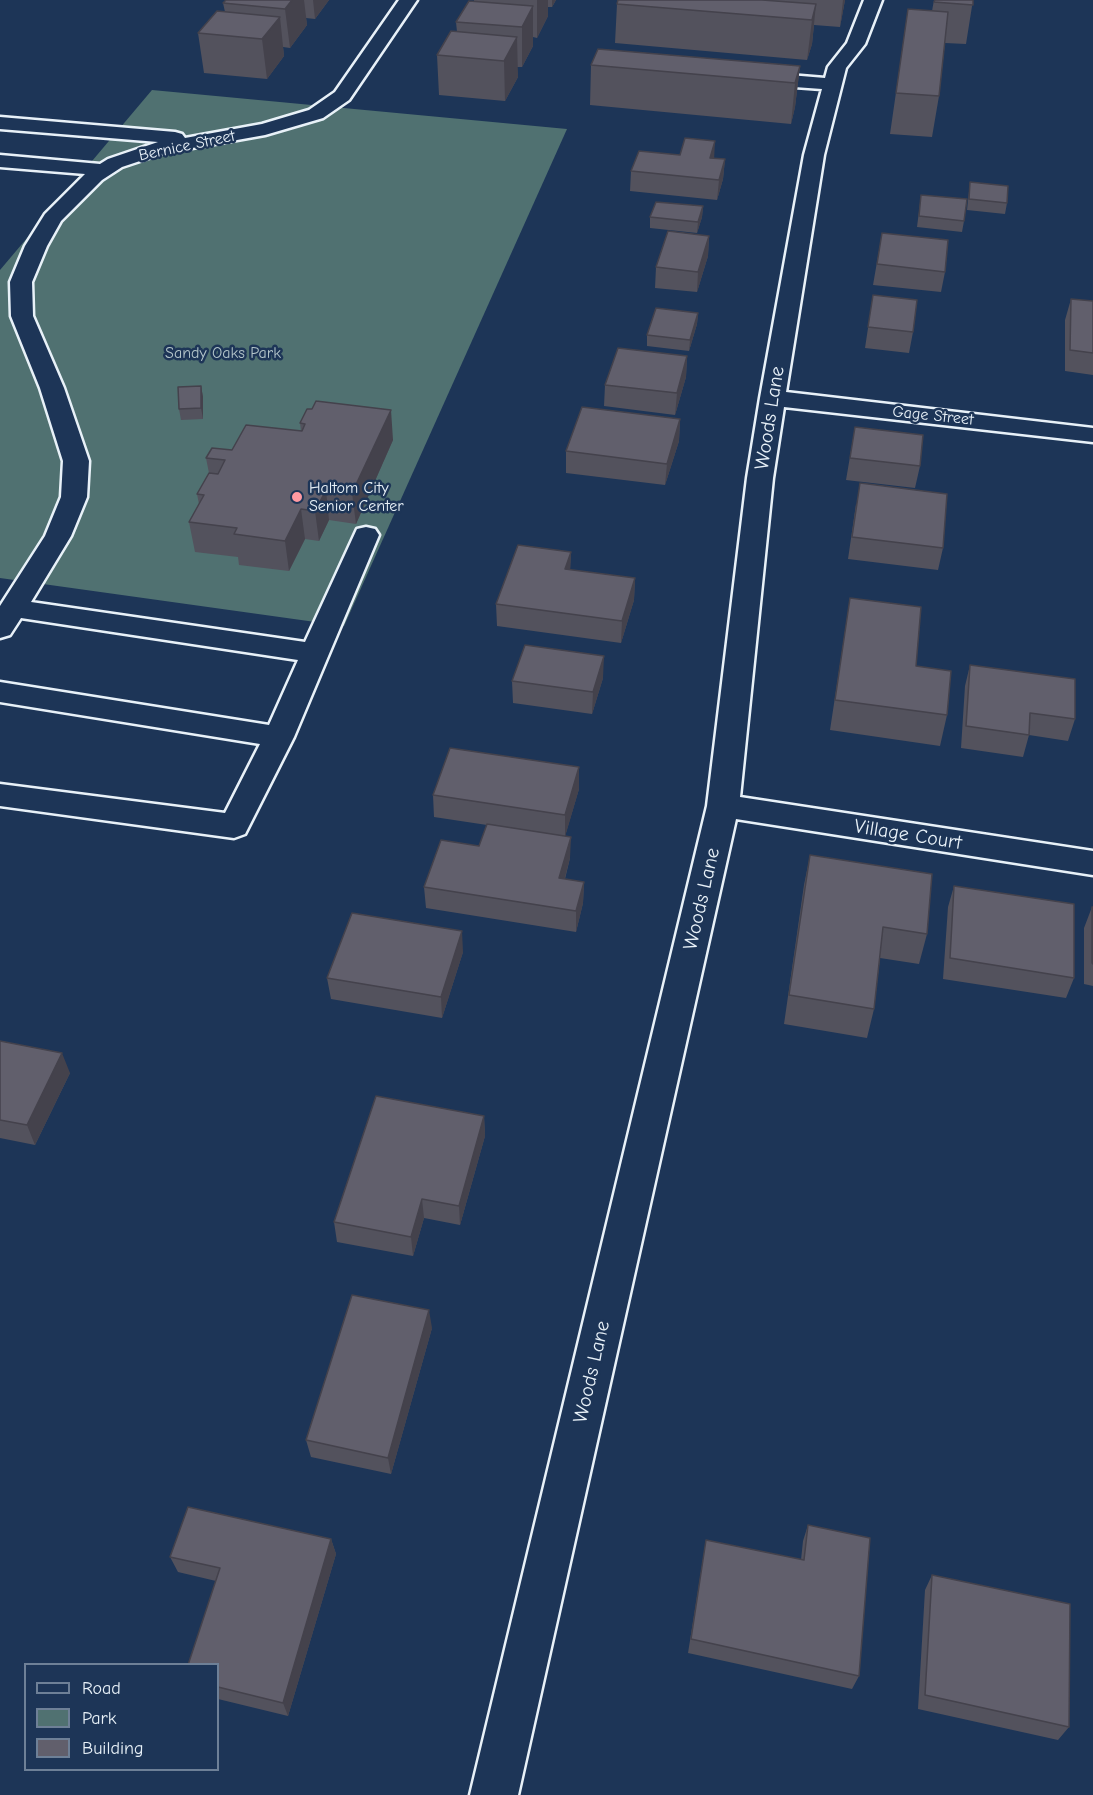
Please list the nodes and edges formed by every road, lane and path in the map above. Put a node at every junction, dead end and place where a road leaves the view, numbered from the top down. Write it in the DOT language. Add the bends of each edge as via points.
graph roads {
  1 [pos="408,0"];
  2 [pos="873,0"];
  3 [pos="730,76"];
  4 [pos="832,84"];
  5 [pos="0,123"];
  6 [pos="209,141"];
  7 [pos="0,162"];
  8 [pos="104,170"];
  9 [pos="772,398"];
  10 [pos="1093,435"];
  11 [pos="366,536"];
  12 [pos="6,618"];
  13 [pos="315,653"];
  14 [pos="0,692"];
  15 [pos="279,737"];
  16 [pos="0,795"];
  17 [pos="723,806"];
  18 [pos="1093,863"];
  19 [pos="494,1795"];
  1 -- 6 [label="street, Bernice Street" via="342,96 316,114"];
  2 -- 4 [label="street, Woods Lane" via="856,44 837,67"];
  3 -- 4 [label="street"];
  4 -- 9 [label="street, Woods Lane" via="814,155"];
  5 -- 6 [label="street"];
  6 -- 8 [label="street, Bernice Street" via="160,148"];
  7 -- 8 [label="street"];
  8 -- 12 [label="street, Bernice Street" via="52,218 21,282 22,316 76,461 74,497 58,536"];
  9 -- 10 [label="street, Gage Street"];
  9 -- 17 [label="street, Woods Lane"];
  11 -- 13 [label="street"];
  12 -- 13 [label="street"];
  13 -- 15 [label="street"];
  14 -- 15 [label="street"];
  15 -- 16 [label="street" via="234,826"];
  17 -- 18 [label="street, Village Court"];
  17 -- 19 [label="street, Woods Lane"];
}
